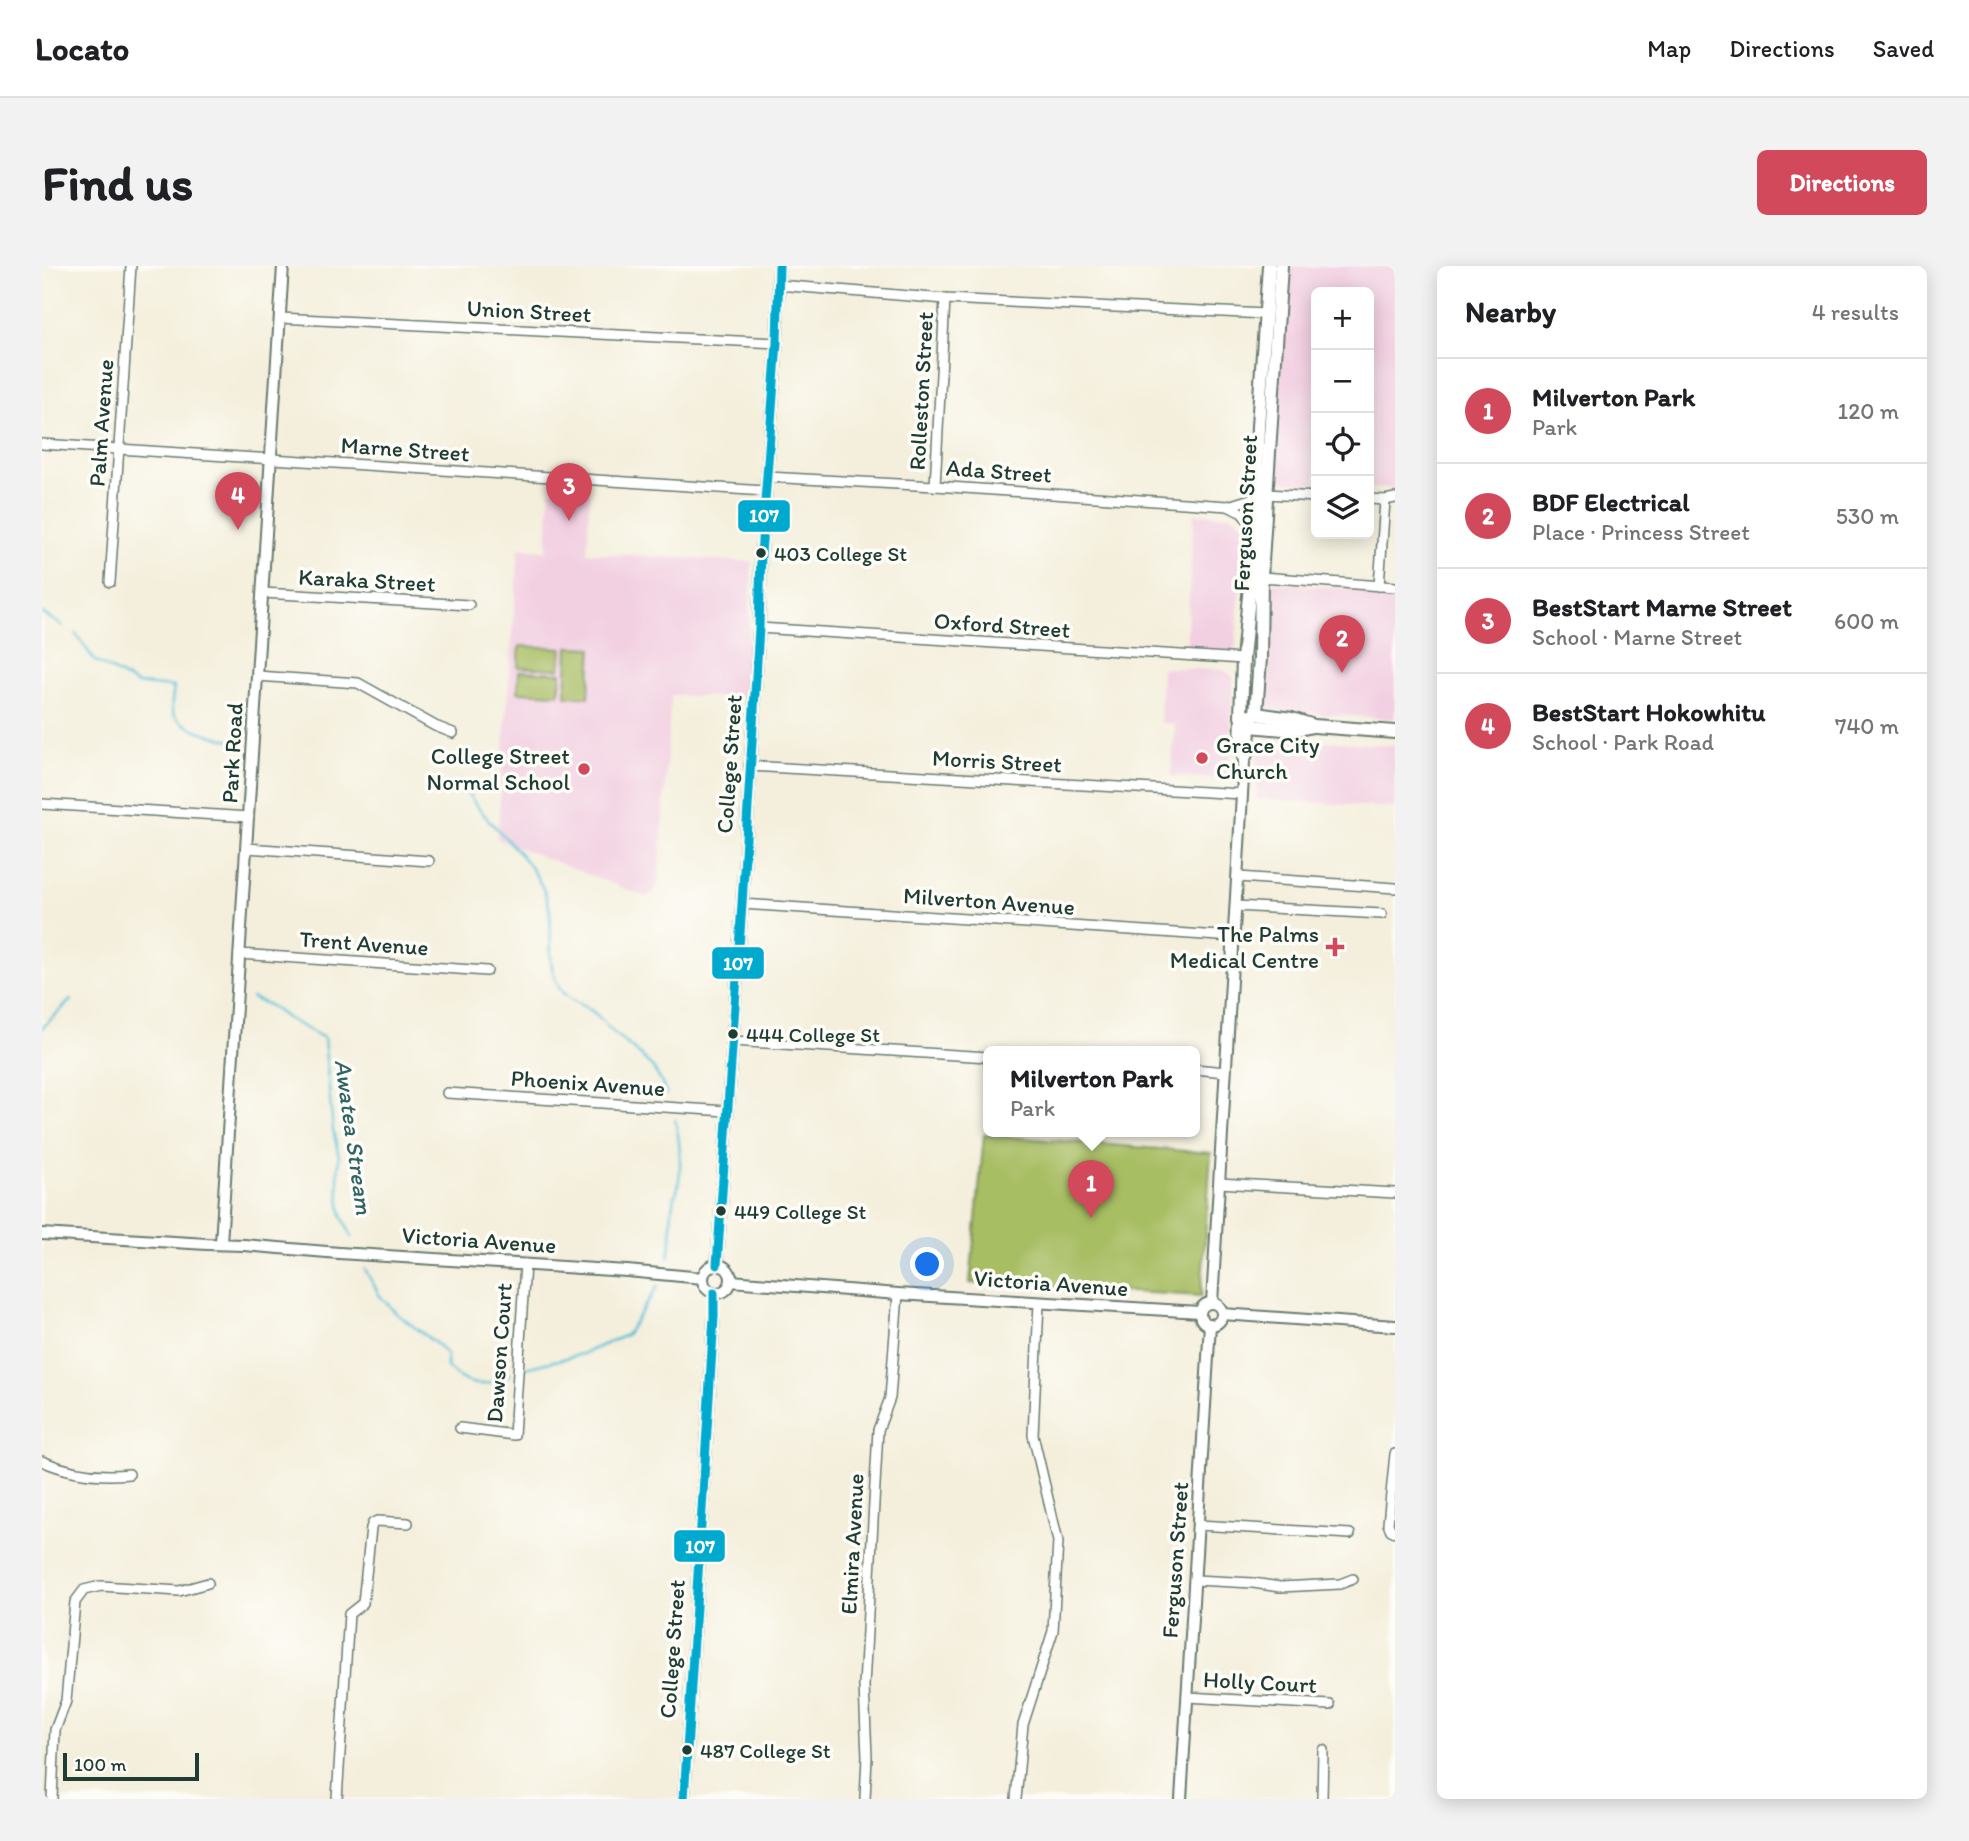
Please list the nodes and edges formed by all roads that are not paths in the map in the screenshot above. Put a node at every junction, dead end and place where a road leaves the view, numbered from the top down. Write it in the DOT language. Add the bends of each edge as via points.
graph roads {
  1 [pos="131,266"];
  2 [pos="283,266"];
  3 [pos="779,266"];
  4 [pos="1269,266"];
  5 [pos="1281,266"];
  6 [pos="778,285"];
  7 [pos="945,299"];
  8 [pos="1266,314"];
  9 [pos="280,318"];
  10 [pos="777,343"];
  11 [pos="42,444"];
  12 [pos="119,450"];
  13 [pos="271,460"];
  14 [pos="767,477"];
  15 [pos="935,486"];
  16 [pos="765,491"];
  17 [pos="1261,496"];
  18 [pos="1311,497"];
  19 [pos="1390,499"];
  20 [pos="1228,506"];
  21 [pos="1254,527"];
  22 [pos="1261,577"];
  23 [pos="110,582"];
  24 [pos="1379,586"];
  25 [pos="1395,587"];
  26 [pos="263,593"];
  27 [pos="469,605"];
  28 [pos="759,628"];
  29 [pos="1243,659"];
  30 [pos="257,676"];
  31 [pos="1249,719"];
  32 [pos="1395,732"];
  33 [pos="453,733"];
  34 [pos="750,766"];
  35 [pos="1242,794"];
  36 [pos="42,804"];
  37 [pos="249,817"];
  38 [pos="247,848"];
  39 [pos="429,861"];
  40 [pos="1238,877"];
  41 [pos="1395,888"];
  42 [pos="742,904"];
  43 [pos="1236,906"];
  44 [pos="1382,914"];
  45 [pos="1234,937"];
  46 [pos="239,954"];
  47 [pos="487,971"];
  48 [pos="733,1041"];
  49 [pos="983,1057"];
  50 [pos="1200,1070"];
  51 [pos="1226,1072"];
  52 [pos="447,1093"];
  53 [pos="727,1111"];
  54 [pos="1219,1184"];
  55 [pos="1395,1193"];
  56 [pos="42,1234"];
  57 [pos="221,1243"];
  58 [pos="525,1264"];
  59 [pos="717,1265"];
  60 [pos="703,1278"];
  61 [pos="731,1281"];
  62 [pos="714,1293"];
  63 [pos="898,1294"];
  64 [pos="1039,1303"];
  65 [pos="1212,1303"];
  66 [pos="1200,1312"];
  67 [pos="1222,1314"];
  68 [pos="1210,1324"];
  69 [pos="1395,1325"];
  70 [pos="460,1428"];
  71 [pos="1395,1454"];
  72 [pos="42,1461"];
  73 [pos="129,1474"];
  74 [pos="1393,1491"];
  75 [pos="408,1523"];
  76 [pos="1198,1525"];
  77 [pos="1395,1532"];
  78 [pos="1350,1534"];
  79 [pos="1353,1579"];
  80 [pos="1195,1580"];
  81 [pos="208,1583"];
  82 [pos="1187,1697"];
  83 [pos="1330,1705"];
  84 [pos="1323,1751"];
  85 [pos="52,1799"];
  86 [pos="337,1799"];
  87 [pos="684,1799"];
  88 [pos="865,1799"];
  89 [pos="1016,1799"];
  90 [pos="1181,1799"];
  91 [pos="1322,1799"];
  1 -- 12 [label="street, Palm Avenue"];
  2 -- 9 [label="street, Park Road"];
  3 -- 6 [label="street, College Street"];
  4 -- 8 [label="main road, Ferguson Street"];
  5 -- 17 [label="main road, Ferguson Street"];
  6 -- 7 [label="street"];
  6 -- 10 [label="street, College Street"];
  7 -- 8 [label="street"];
  7 -- 15 [label="street, Rolleston Street"];
  8 -- 17 [label="main road, Ferguson Street" via="1255,471"];
  9 -- 10 [label="street, Union Street"];
  9 -- 13 [label="street, Park Road"];
  10 -- 14 [label="street, College Street"];
  11 -- 12 [label="street, Marne Street"];
  12 -- 13 [label="street, Marne Street"];
  12 -- 23 [label="street, Palm Avenue"];
  13 -- 16 [label="street, Marne Street"];
  13 -- 26 [label="street, Park Road"];
  14 -- 15 [label="street, Ada Street"];
  14 -- 16 [label="street, College Street"];
  15 -- 20 [label="street, Ada Street"];
  16 -- 28 [label="street, College Street"];
  17 -- 18 [label="street, Ada Street"];
  17 -- 20 [label="street, Ada Street"];
  17 -- 21 [label="main road, Ferguson Street"];
  17 -- 22 [label="main road, Ferguson Street"];
  19 -- 24 [label="street"];
  20 -- 21 [label="street"];
  21 -- 29 [label="main road, Ferguson Street"];
  22 -- 24 [label="street"];
  22 -- 31 [label="main road, Ferguson Street" via="1260,658"];
  24 -- 25 [label="street"];
  26 -- 27 [label="street, Karaka Street"];
  26 -- 30 [label="street, Park Road"];
  28 -- 29 [label="street, Oxford Street"];
  28 -- 34 [label="street, College Street"];
  29 -- 31 [label="main road, Ferguson Street"];
  30 -- 33 [label="street" via="358,683"];
  30 -- 37 [label="street, Park Road"];
  31 -- 32 [label="main road" via="1294,730 1314,726"];
  31 -- 35 [label="street, Ferguson Street" via="1240,744"];
  34 -- 35 [label="street, Morris Street"];
  34 -- 42 [label="street, College Street"];
  35 -- 40 [label="street, Ferguson Street"];
  36 -- 37 [label="street"];
  37 -- 38 [label="street, Park Road"];
  38 -- 39 [label="street"];
  38 -- 46 [label="street, Park Road"];
  40 -- 41 [label="street"];
  40 -- 43 [label="street, Ferguson Street"];
  42 -- 45 [label="street, Milverton Avenue"];
  42 -- 48 [label="street, College Street"];
  43 -- 44 [label="street"];
  43 -- 45 [label="street, Ferguson Street"];
  45 -- 51 [label="street, Ferguson Street"];
  46 -- 47 [label="street, Trent Avenue"];
  46 -- 57 [label="street, Park Road"];
  48 -- 49 [label="street"];
  48 -- 53 [label="street, College Street"];
  50 -- 51 [label="street"];
  51 -- 54 [label="street, Ferguson Street"];
  52 -- 53 [label="street, Phoenix Avenue"];
  53 -- 59 [label="street, College Street"];
  54 -- 55 [label="street"];
  54 -- 65 [label="street, Ferguson Street"];
  56 -- 57 [label="street, Victoria Avenue"];
  57 -- 58 [label="street, Victoria Avenue"];
  58 -- 60 [label="street, Victoria Avenue"];
  58 -- 70 [label="street, Dawson Court" via="514,1435"];
  59 -- 60 [label="street" via="706,1270"];
  59 -- 61 [label="street" via="726,1268"];
  60 -- 62 [label="street" via="705,1287"];
  61 -- 62 [label="street" via="726,1290"];
  61 -- 63 [label="street, Victoria Avenue"];
  62 -- 87 [label="street, College Street"];
  63 -- 64 [label="street, Victoria Avenue"];
  63 -- 88 [label="street, Elmira Avenue" via="890,1398 878,1430 864,1686"];
  64 -- 66 [label="street, Victoria Avenue"];
  64 -- 89 [label="street" via="1033,1435 1058,1541 1054,1631 1023,1725"];
  65 -- 66 [label="street"];
  65 -- 67 [label="street"];
  66 -- 68 [label="street" via="1202,1320"];
  67 -- 68 [label="street"];
  67 -- 69 [label="street"];
  68 -- 76 [label="street, Ferguson Street"];
  71 -- 74 [label="street"];
  72 -- 73 [label="street" via="80,1472"];
  74 -- 77 [label="street" via="1388,1524"];
  75 -- 86 [label="street" via="377,1521 370,1528 363,1603 349,1614"];
  76 -- 78 [label="street"];
  76 -- 80 [label="street, Ferguson Street"];
  79 -- 80 [label="street" via="1340,1584 1280,1587"];
  80 -- 82 [label="street, Ferguson Street"];
  81 -- 85 [label="street" via="179,1591 101,1586 84,1590 75,1602 66,1701 55,1730"];
  82 -- 83 [label="street, Holly Court"];
  82 -- 90 [label="street, Ferguson Street"];
  84 -- 91 [label="street"];
}
